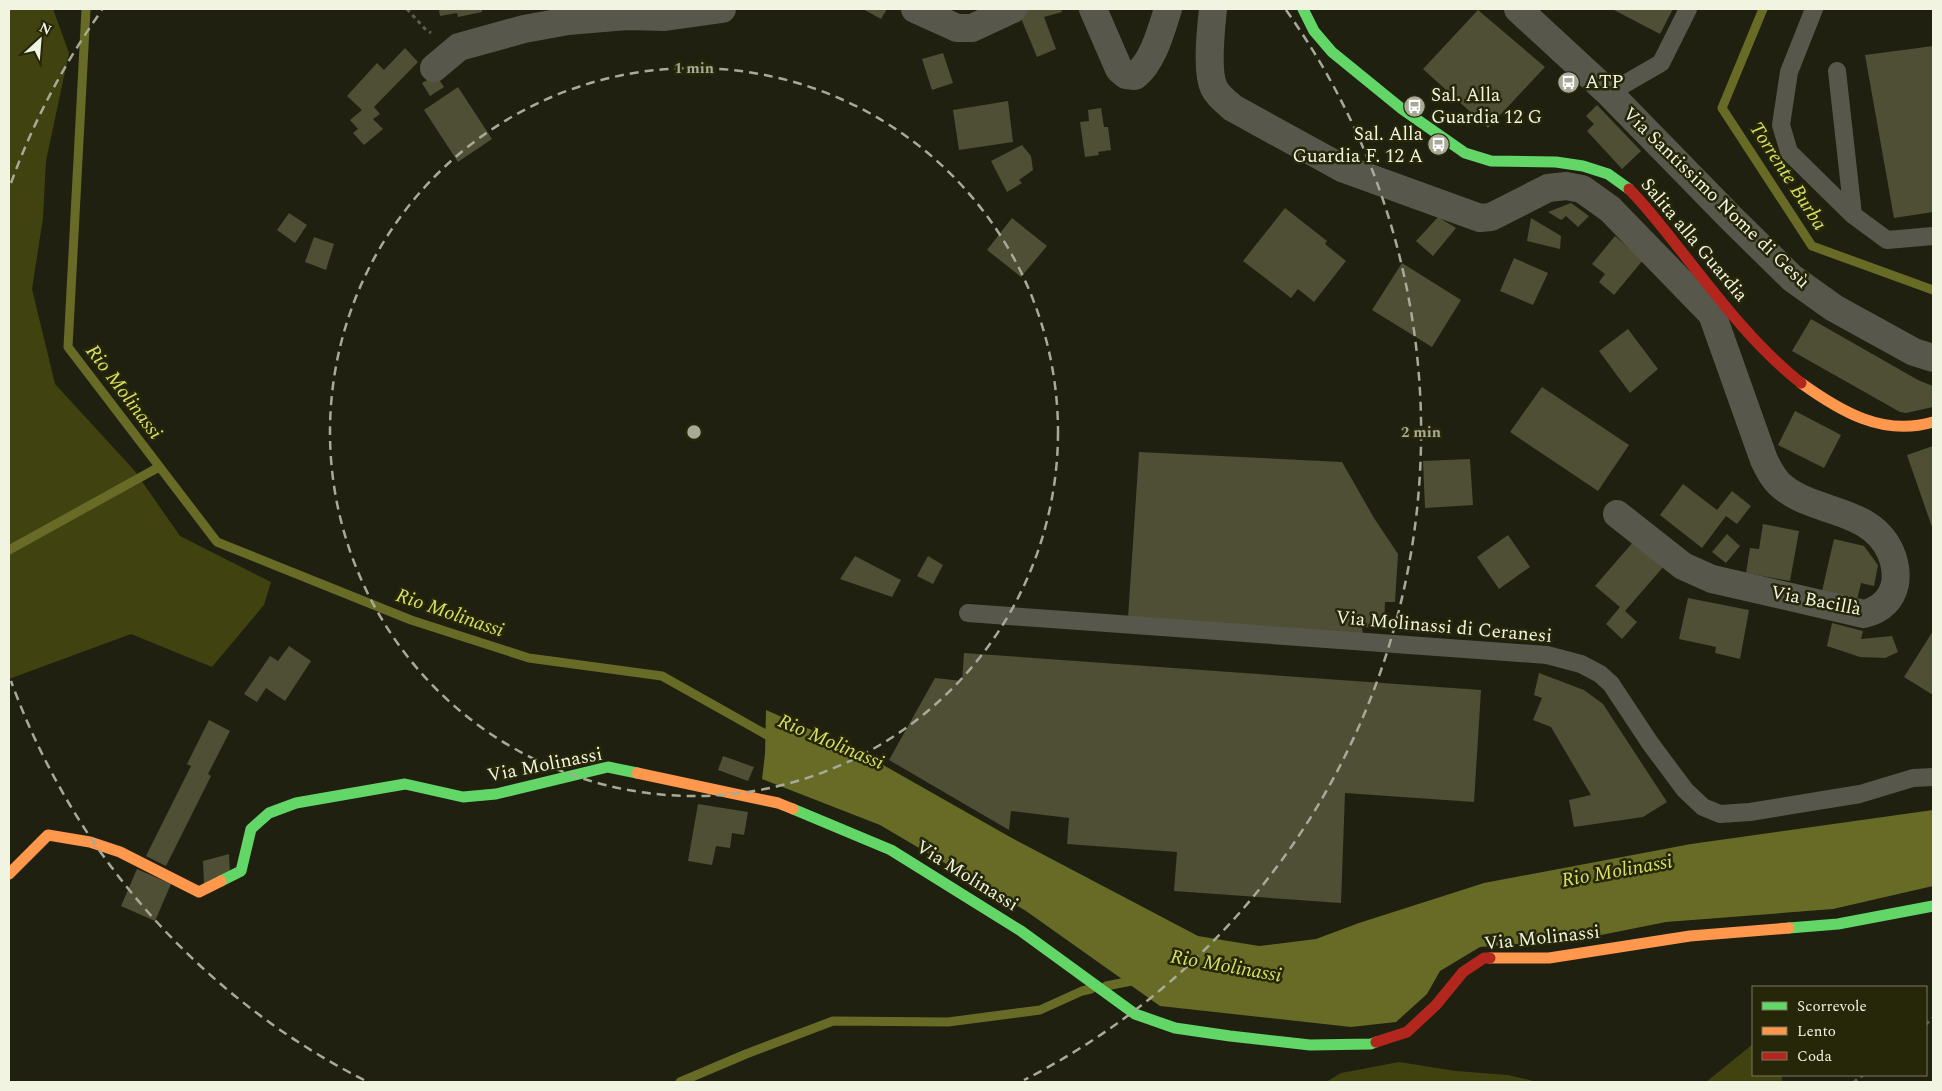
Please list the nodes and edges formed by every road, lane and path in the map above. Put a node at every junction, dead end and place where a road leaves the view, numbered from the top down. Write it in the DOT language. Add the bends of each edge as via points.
graph roads {
  1 [pos="722,9"];
  2 [pos="915,9"];
  3 [pos="1013,9"];
  4 [pos="1093,9"];
  5 [pos="1168,9"];
  6 [pos="1213,9"];
  7 [pos="1303,9"];
  8 [pos="1518,9"];
  9 [pos="1688,9"];
  10 [pos="1814,9"];
  11 [pos="434,68"];
  12 [pos="1837,71"];
  13 [pos="1609,93"];
  14 [pos="1853,215"];
  15 [pos="1933,236"];
  16 [pos="1718,309"];
  17 [pos="1933,358"];
  18 [pos="1933,422"];
  19 [pos="1617,514"];
  20 [pos="968,613"];
  21 [pos="1933,777"];
  22 [pos="9,874"];
  23 [pos="1933,906"];
  1 -- 11 [label="street" via="665,17 627,16 568,21 524,29 459,47"];
  2 -- 3 [label="street" via="957,28 972,28"];
  4 -- 5 [label="street" via="1119,69 1126,75 1135,76 1154,47"];
  6 -- 16 [label="street" via="1210,39 1214,87 1233,108 1342,168 1480,218 1491,217 1548,188 1566,186 1582,190 1610,209"];
  7 -- 16 [label="street, Salita alla Guardia" via="1324,44 1379,92 1476,158 1575,164 1599,169 1621,182 1652,214"];
  8 -- 13 [label="street, Via Santissimo Nome di Gesù"];
  9 -- 13 [label="lane" via="1661,63"];
  10 -- 14 [label="lane" via="1789,72 1780,125 1789,152"];
  12 -- 14 [label="lane"];
  13 -- 17 [label="street, Via Santissimo Nome di Gesù" via="1792,278 1834,308 1914,352"];
  14 -- 15 [label="lane" via="1886,240"];
  16 -- 18 [label="street, Salita alla Guardia" via="1808,389 1835,406 1866,422 1887,427 1906,428"];
  16 -- 19 [label="street, Via Bacillà" via="1764,460 1772,476 1783,488 1807,502 1860,519 1877,532 1893,559 1897,575 1894,589 1888,601 1877,610 1864,614 1712,579 1683,566"];
  20 -- 21 [label="lane, Via Molinassi di Ceranesi" via="1548,655 1581,664 1611,684 1685,790 1703,807 1720,814 1860,794 1913,778"];
  22 -- 23 [label="street, Via Molinassi" via="48,834 84,839 131,856 199,892 241,871 252,829 269,813 296,804 406,784 463,797 496,794 608,767 778,804 891,850 1021,931 1135,1014 1175,1028 1310,1045 1371,1044 1407,1032 1436,1005 1463,972 1484,958 1549,958 1690,936 1838,924"];
}
